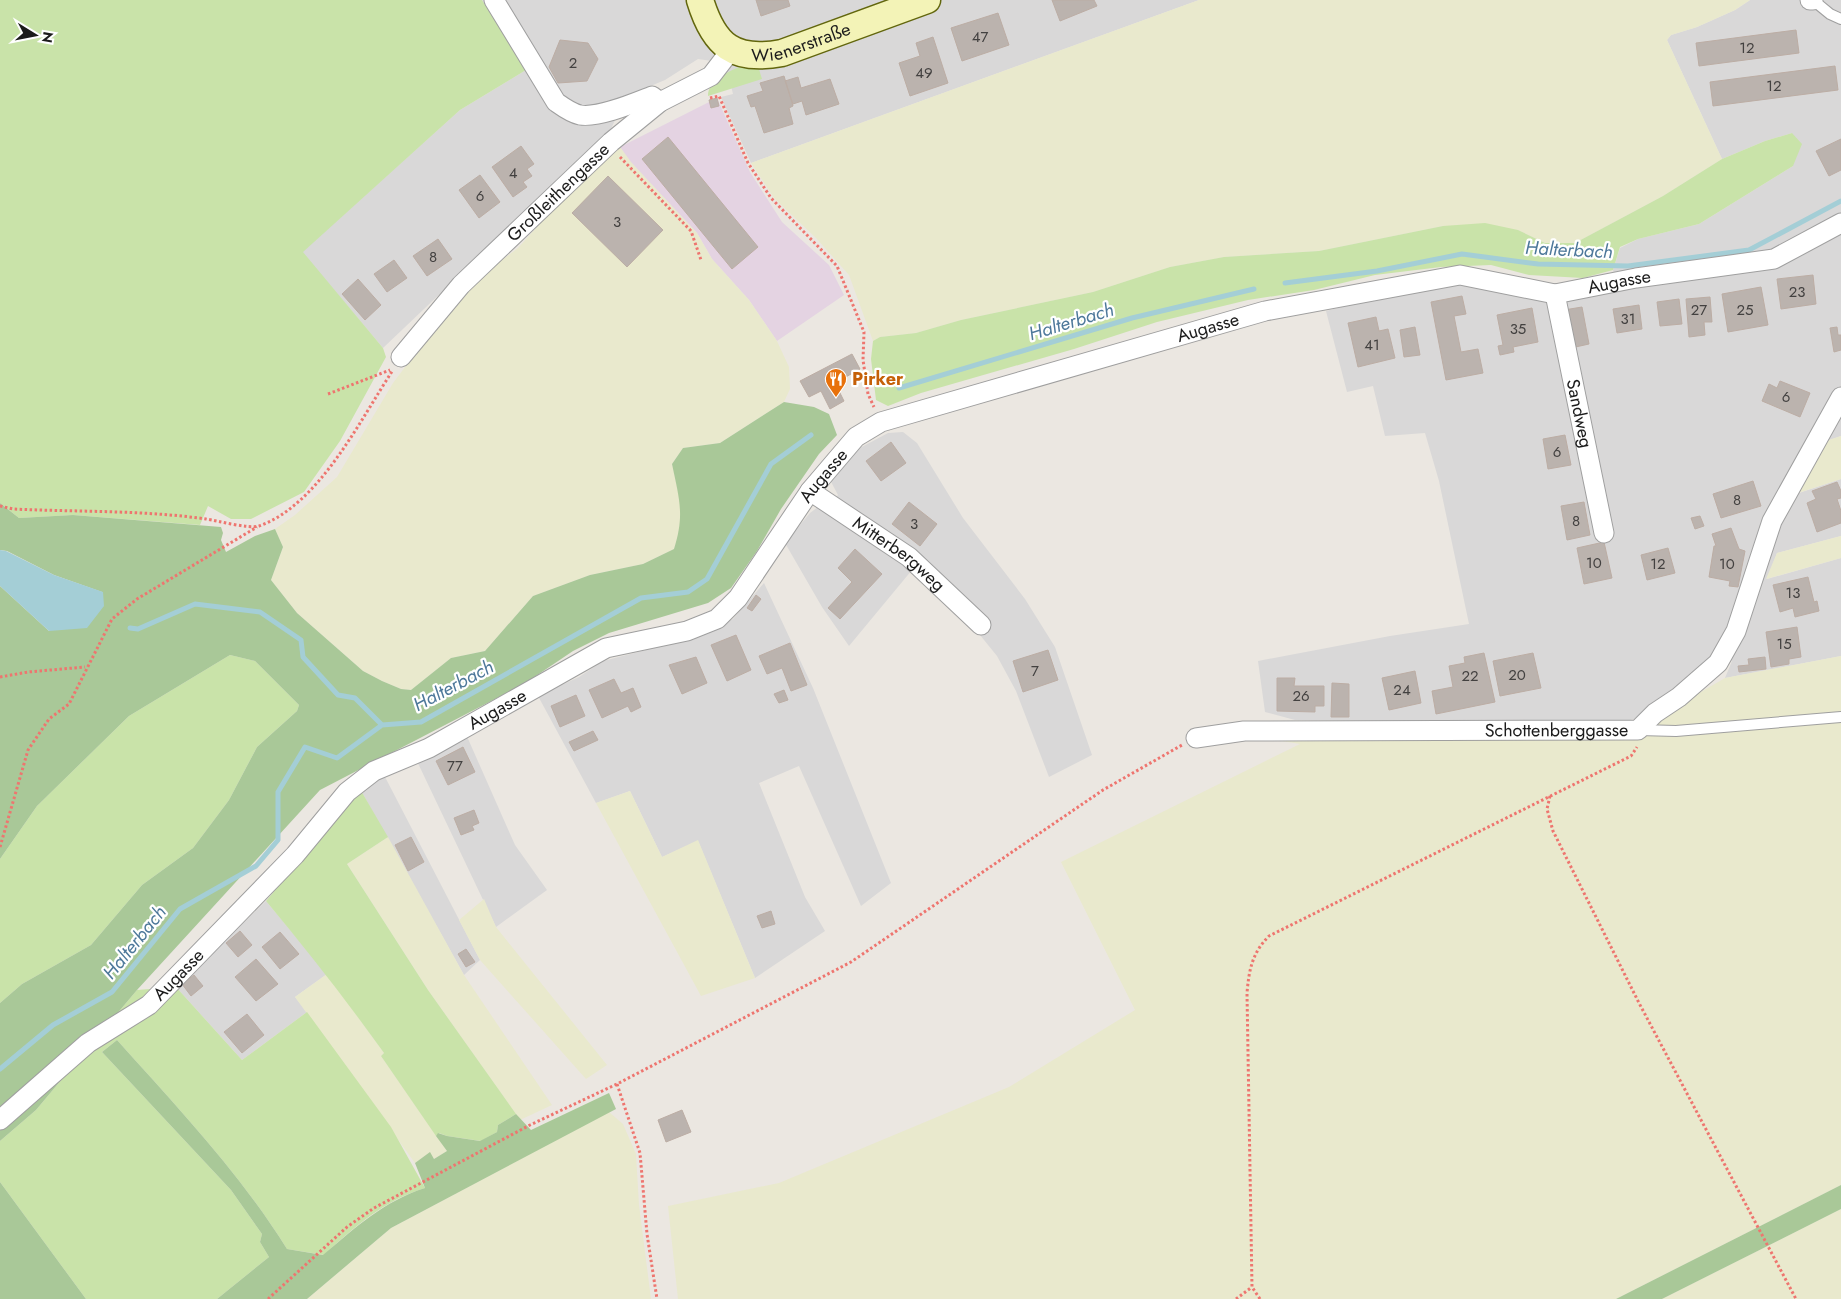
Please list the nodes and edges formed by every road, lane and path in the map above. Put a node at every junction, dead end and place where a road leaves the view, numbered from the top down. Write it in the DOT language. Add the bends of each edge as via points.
graph roads {
  1 [pos="494,0"];
  2 [pos="700,0"];
  3 [pos="927,0"];
  4 [pos="1812,0"];
  5 [pos="1841,19"];
  6 [pos="731,50"];
  7 [pos="698,84"];
  8 [pos="660,102"];
  9 [pos="611,142"];
  10 [pos="1841,224"];
  11 [pos="701,260"];
  12 [pos="1555,294"];
  13 [pos="397,363"];
  14 [pos="328,394"];
  15 [pos="868,394"];
  16 [pos="1841,397"];
  17 [pos="810,491"];
  18 [pos="0,506"];
  19 [pos="257,526"];
  20 [pos="1604,534"];
  21 [pos="981,625"];
  22 [pos="86,667"];
  23 [pos="0,677"];
  24 [pos="1841,717"];
  25 [pos="1638,730"];
  26 [pos="1196,738"];
  27 [pos="1550,796"];
  28 [pos="0,847"];
  29 [pos="617,1084"];
  30 [pos="0,1120"];
  31 [pos="1252,1287"];
  32 [pos="268,1299"];
  33 [pos="657,1299"];
  34 [pos="1236,1299"];
  35 [pos="1260,1299"];
  36 [pos="1796,1299"];
  1 -- 8 [label="street" via="556,102 568,110 592,114 652,96"];
  2 -- 6 [label="street, Wienerstraße" via="713,32"];
  3 -- 6 [label="street, Wienerstraße" via="782,53 752,56"];
  4 -- 5 [label="lane"];
  6 -- 7 [label="street, Großleithengasse" via="711,76"];
  7 -- 8 [label="street, Großleithengasse"];
  7 -- 15 [label="path" via="707,99 719,96 748,163 771,198 837,266 864,332 863,360"];
  8 -- 9 [label="street, Großleithengasse"];
  9 -- 11 [label="path" via="619,157 692,231"];
  9 -- 13 [label="street, Großleithengasse" via="461,285"];
  10 -- 12 [label="street, Augasse" via="1774,259 1636,278"];
  12 -- 17 [label="street, Augasse" via="1460,275 1265,311 881,422 856,437"];
  12 -- 20 [label="street, Sandweg"];
  13 -- 14 [label="path"];
  13 -- 19 [label="path" via="326,473 287,510"];
  16 -- 25 [label="street, Schottenberggasse" via="1772,521 1736,631 1718,663"];
  17 -- 21 [label="street, Mitterbergweg" via="909,557"];
  17 -- 30 [label="street, Augasse" via="738,598 717,619 686,631 606,648 429,748 374,771 354,787 295,855 149,1005 88,1043"];
  18 -- 19 [label="path" via="191,517"];
  19 -- 22 [label="path" via="137,599 112,619"];
  22 -- 23 [label="path"];
  22 -- 28 [label="path" via="69,704 49,719 28,750"];
  24 -- 25 [label="lane" via="1686,730"];
  25 -- 26 [label="street, Schottenberggasse" via="1244,731"];
  25 -- 27 [label="path" via="1638,746 1631,756"];
  26 -- 29 [label="path" via="1103,790 850,962"];
  27 -- 31 [label="path" via="1268,936 1259,946 1252,960 1247,993"];
  27 -- 36 [label="path" via="1546,809 1553,831 1639,1003"];
  29 -- 32 [label="path" via="530,1125 374,1208"];
  29 -- 33 [label="path" via="640,1153"];
  31 -- 34 [label="path"];
  31 -- 35 [label="path"];
}
